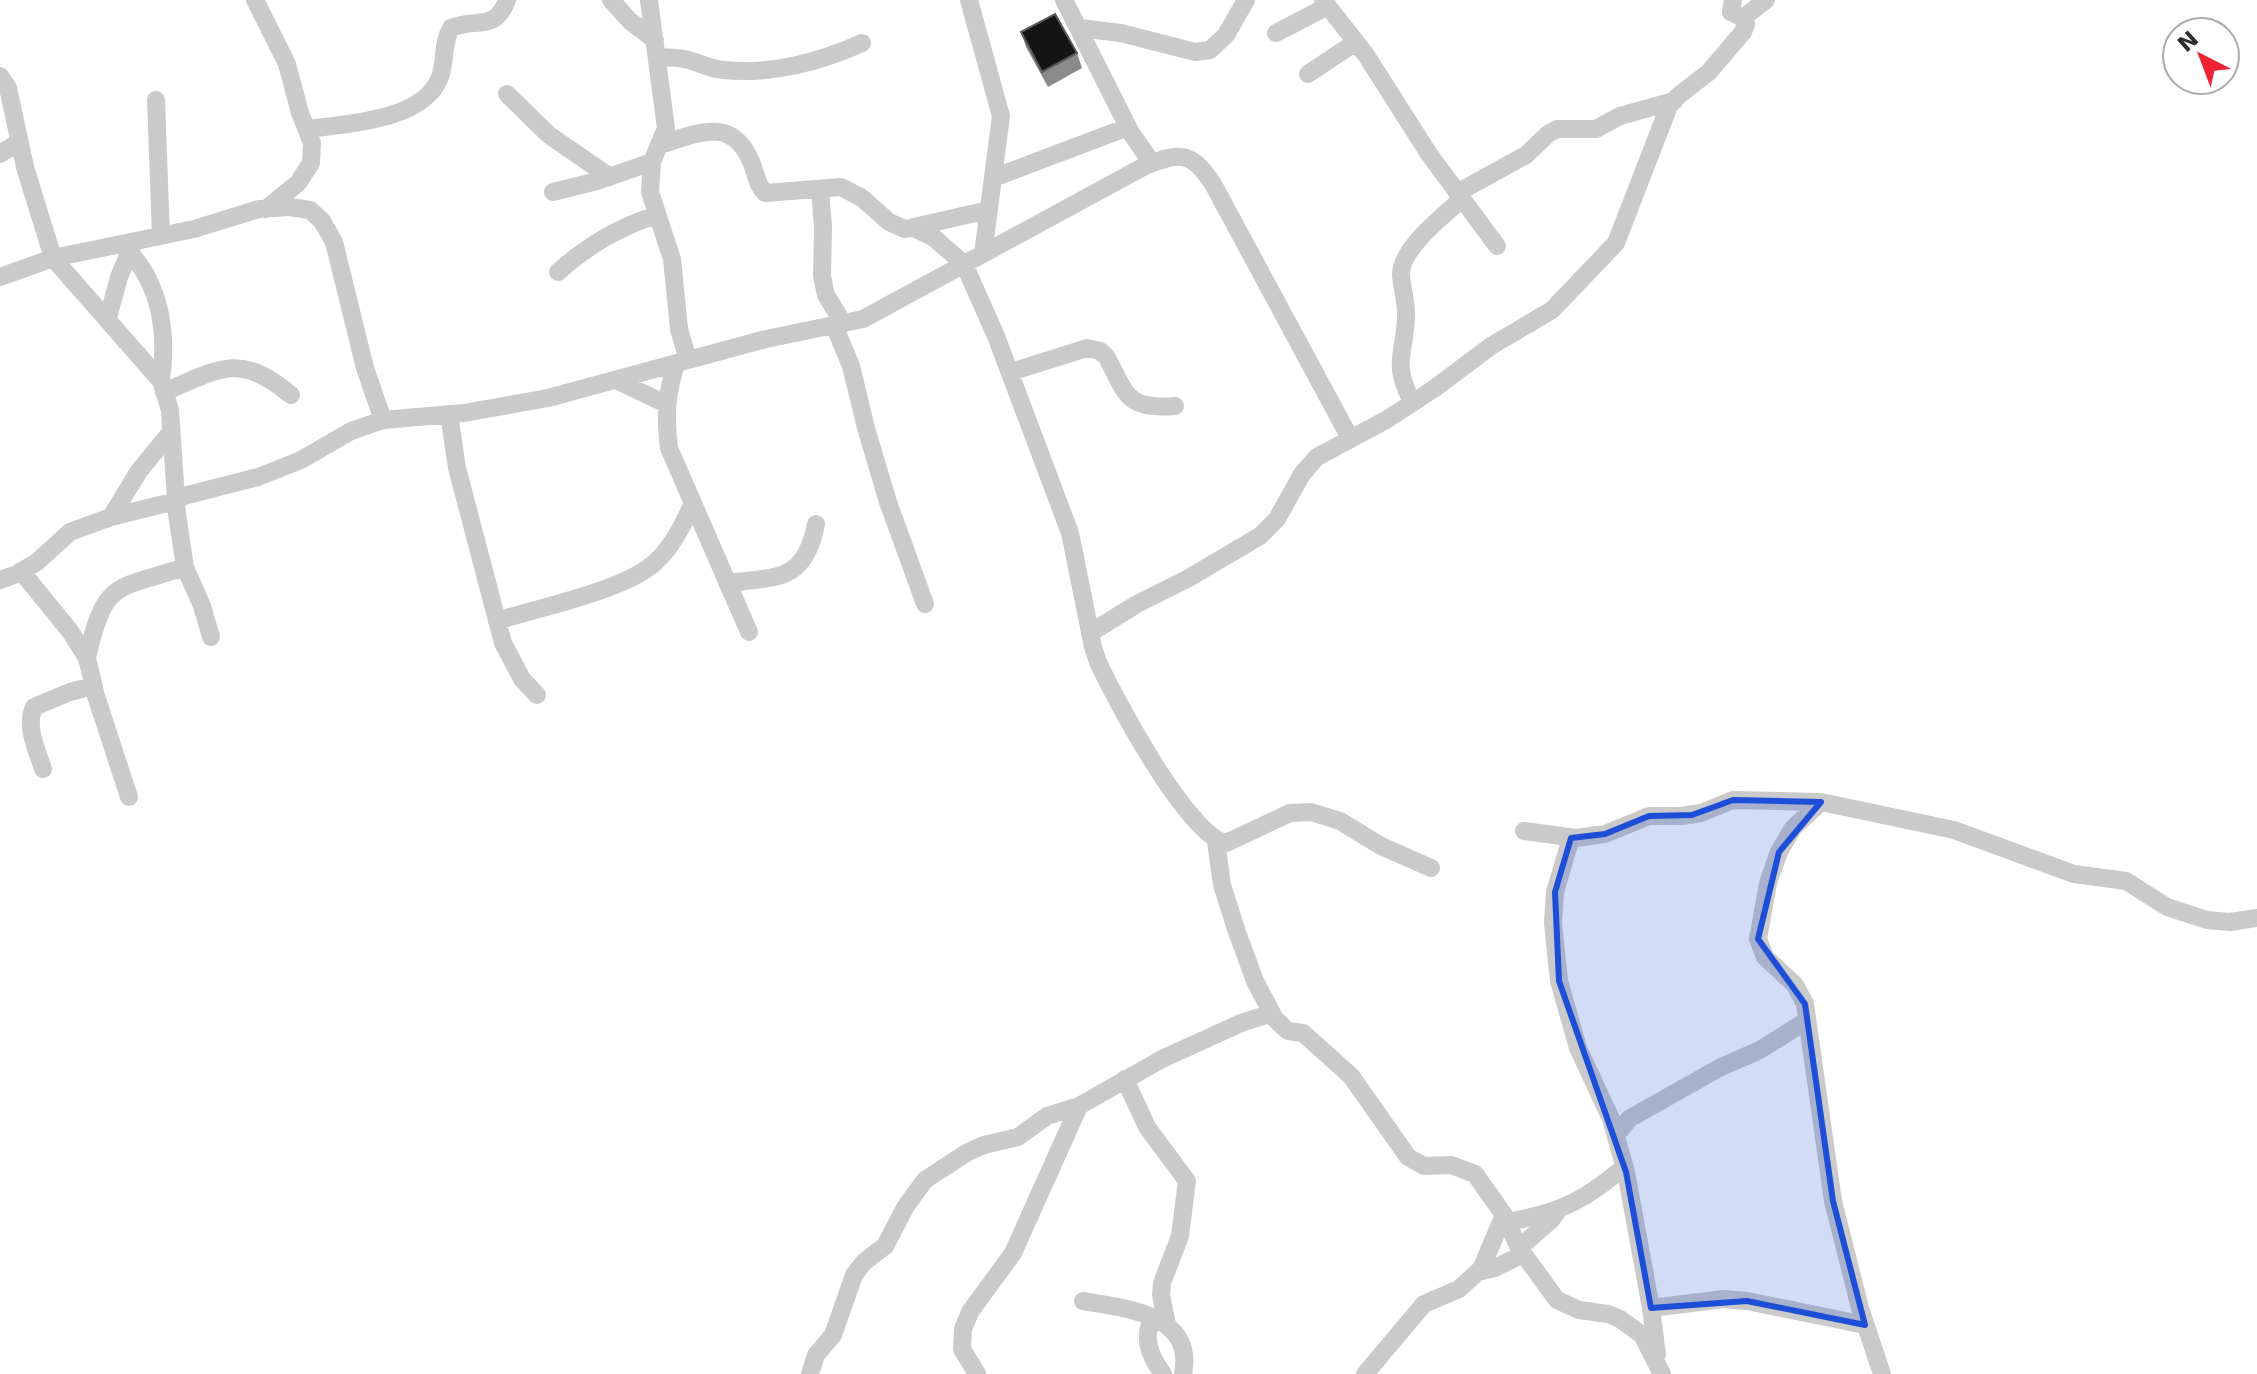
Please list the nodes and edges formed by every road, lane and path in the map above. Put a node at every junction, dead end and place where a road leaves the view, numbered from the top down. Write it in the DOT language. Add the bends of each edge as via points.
graph roads {
  1 [pos="255,0"];
  2 [pos="507,0"];
  3 [pos="611,0"];
  4 [pos="649,0"];
  5 [pos="969,0"];
  6 [pos="1064,0"];
  7 [pos="1246,0"];
  8 [pos="1733,0"];
  9 [pos="1766,0"];
  10 [pos="1325,3"];
  11 [pos="1743,18"];
  12 [pos="1080,28"];
  13 [pos="1276,33"];
  14 [pos="1356,42"];
  15 [pos="862,43"];
  16 [pos="656,48"];
  17 [pos="1308,74"];
  18 [pos="0,76"];
  19 [pos="507,94"];
  20 [pos="156,100"];
  21 [pos="1674,101"];
  22 [pos="1128,127"];
  23 [pos="307,129"];
  24 [pos="19,142"];
  25 [pos="0,154"];
  26 [pos="656,154"];
  27 [pos="1152,163"];
  28 [pos="610,177"];
  29 [pos="993,178"];
  30 [pos="820,190"];
  31 [pos="553,192"];
  32 [pos="1460,196"];
  33 [pos="266,209"];
  34 [pos="989,210"];
  35 [pos="656,215"];
  36 [pos="914,228"];
  37 [pos="161,236"];
  38 [pos="1497,246"];
  39 [pos="132,247"];
  40 [pos="983,254"];
  41 [pos="53,258"];
  42 [pos="964,264"];
  43 [pos="558,272"];
  44 [pos="0,277"];
  45 [pos="108,318"];
  46 [pos="838,324"];
  47 [pos="682,362"];
  48 [pos="1011,372"];
  49 [pos="616,380"];
  50 [pos="162,387"];
  51 [pos="291,395"];
  52 [pos="1412,402"];
  53 [pos="666,404"];
  54 [pos="1175,406"];
  55 [pos="449,414"];
  56 [pos="383,420"];
  57 [pos="171,432"];
  58 [pos="1350,438"];
  59 [pos="176,500"];
  60 [pos="693,503"];
  61 [pos="111,517"];
  62 [pos="816,524"];
  63 [pos="185,567"];
  64 [pos="21,571"];
  65 [pos="0,580"];
  66 [pos="727,583"];
  67 [pos="925,604"];
  68 [pos="497,621"];
  69 [pos="749,632"];
  70 [pos="1090,633"];
  71 [pos="211,637"];
  72 [pos="87,658"];
  73 [pos="93,686"];
  74 [pos="537,695"];
  75 [pos="43,769"];
  76 [pos="129,797"];
  77 [pos="1821,802"];
  78 [pos="1524,831"];
  79 [pos="1571,838"];
  80 [pos="1216,841"];
  81 [pos="1431,868"];
  82 [pos="2257,918"];
  83 [pos="1272,1013"];
  84 [pos="1806,1021"];
  85 [pos="1125,1079"];
  86 [pos="1079,1106"];
  87 [pos="1616,1135"];
  88 [pos="1624,1167"];
  89 [pos="1558,1210"];
  90 [pos="1506,1218"];
  91 [pos="1521,1251"];
  92 [pos="1478,1272"];
  93 [pos="1083,1301"];
  94 [pos="1651,1308"];
  95 [pos="1160,1320"];
  96 [pos="1865,1325"];
  97 [pos="1154,1369"];
  98 [pos="1660,1370"];
  99 [pos="810,1374"];
  100 [pos="977,1374"];
  101 [pos="1183,1374"];
  102 [pos="1365,1374"];
  103 [pos="1882,1374"];
  1 -- 23 [label="street" via="287,64"];
  2 -- 23 [label="street" via="492,21 451,28 440,78 414,106 372,121"];
  3 -- 16 [label="street"];
  4 -- 16 [label="street"];
  5 -- 29 [label="street" via="1001,116"];
  6 -- 12 [label="street"];
  7 -- 12 [label="street" via="1226,35 1210,50 1195,52 1134,35"];
  8 -- 11 [label="street" via="1731,12"];
  9 -- 11 [label="street"];
  10 -- 13 [label="street"];
  10 -- 14 [label="street"];
  11 -- 21 [label="street" via="1743,32 1728,51"];
  12 -- 22 [label="street"];
  14 -- 17 [label="street"];
  14 -- 32 [label="street"];
  15 -- 16 [label="street" via="784,67 745,71 722,70"];
  16 -- 26 [label="street" via="666,128"];
  18 -- 24 [label="street" via="8,88"];
  19 -- 28 [label="street" via="549,135"];
  20 -- 37 [label="street"];
  21 -- 32 [label="street" via="1620,116 1596,129 1557,129"];
  21 -- 52 [label="street" via="1616,243 1552,310"];
  22 -- 27 [label="street"];
  22 -- 29 [label="street"];
  23 -- 33 [label="street" via="311,163 298,183"];
  24 -- 25 [label="street"];
  24 -- 41 [label="street"];
  26 -- 28 [label="street"];
  26 -- 30 [label="street" via="702,132 717,131 729,134 751,161 765,193"];
  26 -- 35 [label="street" via="650,192"];
  27 -- 40 [label="street"];
  27 -- 58 [label="street" via="1176,156 1200,164"];
  28 -- 31 [label="street"];
  29 -- 34 [label="street"];
  30 -- 36 [label="street" via="852,191 889,222"];
  30 -- 46 [label="street" via="822,276"];
  32 -- 38 [label="street"];
  32 -- 52 [label="street" via="1422,236 1401,272 1406,318 1399,356 1402,383"];
  33 -- 37 [label="street"];
  33 -- 56 [label="street" via="310,210 334,242"];
  34 -- 36 [label="street"];
  34 -- 40 [label="street"];
  35 -- 43 [label="street" via="605,236"];
  35 -- 47 [label="street" via="672,259"];
  36 -- 42 [label="street"];
  37 -- 39 [label="street"];
  39 -- 41 [label="street"];
  39 -- 45 [label="street"];
  39 -- 50 [label="street" via="158,305 165,348"];
  40 -- 42 [label="street"];
  41 -- 44 [label="street"];
  41 -- 45 [label="street"];
  42 -- 46 [label="street" via="863,319"];
  42 -- 48 [label="street"];
  45 -- 50 [label="street"];
  46 -- 47 [label="street"];
  46 -- 67 [label="street" via="888,502"];
  47 -- 49 [label="street"];
  47 -- 53 [label="street"];
  48 -- 54 [label="street" via="1087,348 1106,356 1129,399 1142,406"];
  48 -- 70 [label="street" via="1070,533"];
  49 -- 53 [label="street"];
  49 -- 55 [label="street" via="548,398"];
  50 -- 51 [label="street" via="233,367 253,369"];
  50 -- 57 [label="street"];
  52 -- 58 [label="street"];
  53 -- 60 [label="street" via="669,448"];
  55 -- 56 [label="street"];
  55 -- 68 [label="street" via="457,468"];
  56 -- 59 [label="street" via="258,477"];
  57 -- 59 [label="street"];
  57 -- 61 [label="street"];
  58 -- 70 [label="street" via="1317,457 1260,536"];
  59 -- 61 [label="street"];
  59 -- 63 [label="street"];
  60 -- 66 [label="street"];
  60 -- 68 [label="street" via="681,529 651,567 604,589"];
  61 -- 64 [label="street" via="70,532"];
  62 -- 66 [label="street" via="800,565 787,573"];
  63 -- 71 [label="street"];
  63 -- 72 [label="street" via="113,592 94,627"];
  64 -- 65 [label="street"];
  64 -- 72 [label="street"];
  66 -- 69 [label="street"];
  68 -- 74 [label="street" via="511,663"];
  70 -- 80 [label="street" via="1106,680 1144,750"];
  72 -- 73 [label="street"];
  73 -- 75 [label="street" via="34,707 32,732"];
  73 -- 76 [label="street"];
  77 -- 79 [label="street" via="1733,800 1692,815 1649,816 1605,834"];
  77 -- 82 [label="street" via="1954,830 2074,874 2126,881 2167,907 2207,920"];
  77 -- 84 [label="street" via="1793,828 1779,852 1758,939 1765,957 1795,985 1805,1004"];
  78 -- 79 [label="street"];
  79 -- 87 [label="street" via="1555,892 1559,981 1578,1048"];
  80 -- 81 [label="street" via="1226,843 1290,813 1311,812 1340,821"];
  80 -- 83 [label="street" via="1226,897 1255,981"];
  83 -- 85 [label="street" via="1220,1031"];
  83 -- 90 [label="street" via="1288,1031 1303,1033 1351,1076 1408,1157 1424,1166 1451,1165 1475,1174"];
  84 -- 87 [label="street" via="1629,1119"];
  84 -- 96 [label="street" via="1833,1201"];
  85 -- 86 [label="street"];
  85 -- 95 [label="street" via="1147,1127 1187,1181 1180,1236 1162,1283"];
  86 -- 99 [label="street" via="1047,1116 1018,1137 968,1152 925,1180 885,1246 854,1275 833,1335 816,1355"];
  86 -- 100 [label="street" via="1013,1253 963,1329 962,1349"];
  87 -- 88 [label="street"];
  88 -- 89 [label="street" via="1588,1197"];
  88 -- 94 [label="street"];
  89 -- 90 [label="street"];
  89 -- 91 [label="street"];
  90 -- 91 [label="street"];
  90 -- 92 [label="street"];
  91 -- 92 [label="street"];
  91 -- 98 [label="street" via="1557,1300 1608,1314 1642,1335"];
  92 -- 102 [label="street" via="1459,1289 1424,1304"];
  93 -- 95 [label="street"];
  94 -- 96 [label="street" via="1724,1299"];
  94 -- 98 [label="street"];
  95 -- 97 [label="street" via="1147,1334"];
  95 -- 101 [label="street" via="1183,1347"];
  96 -- 103 [label="street"];
}
